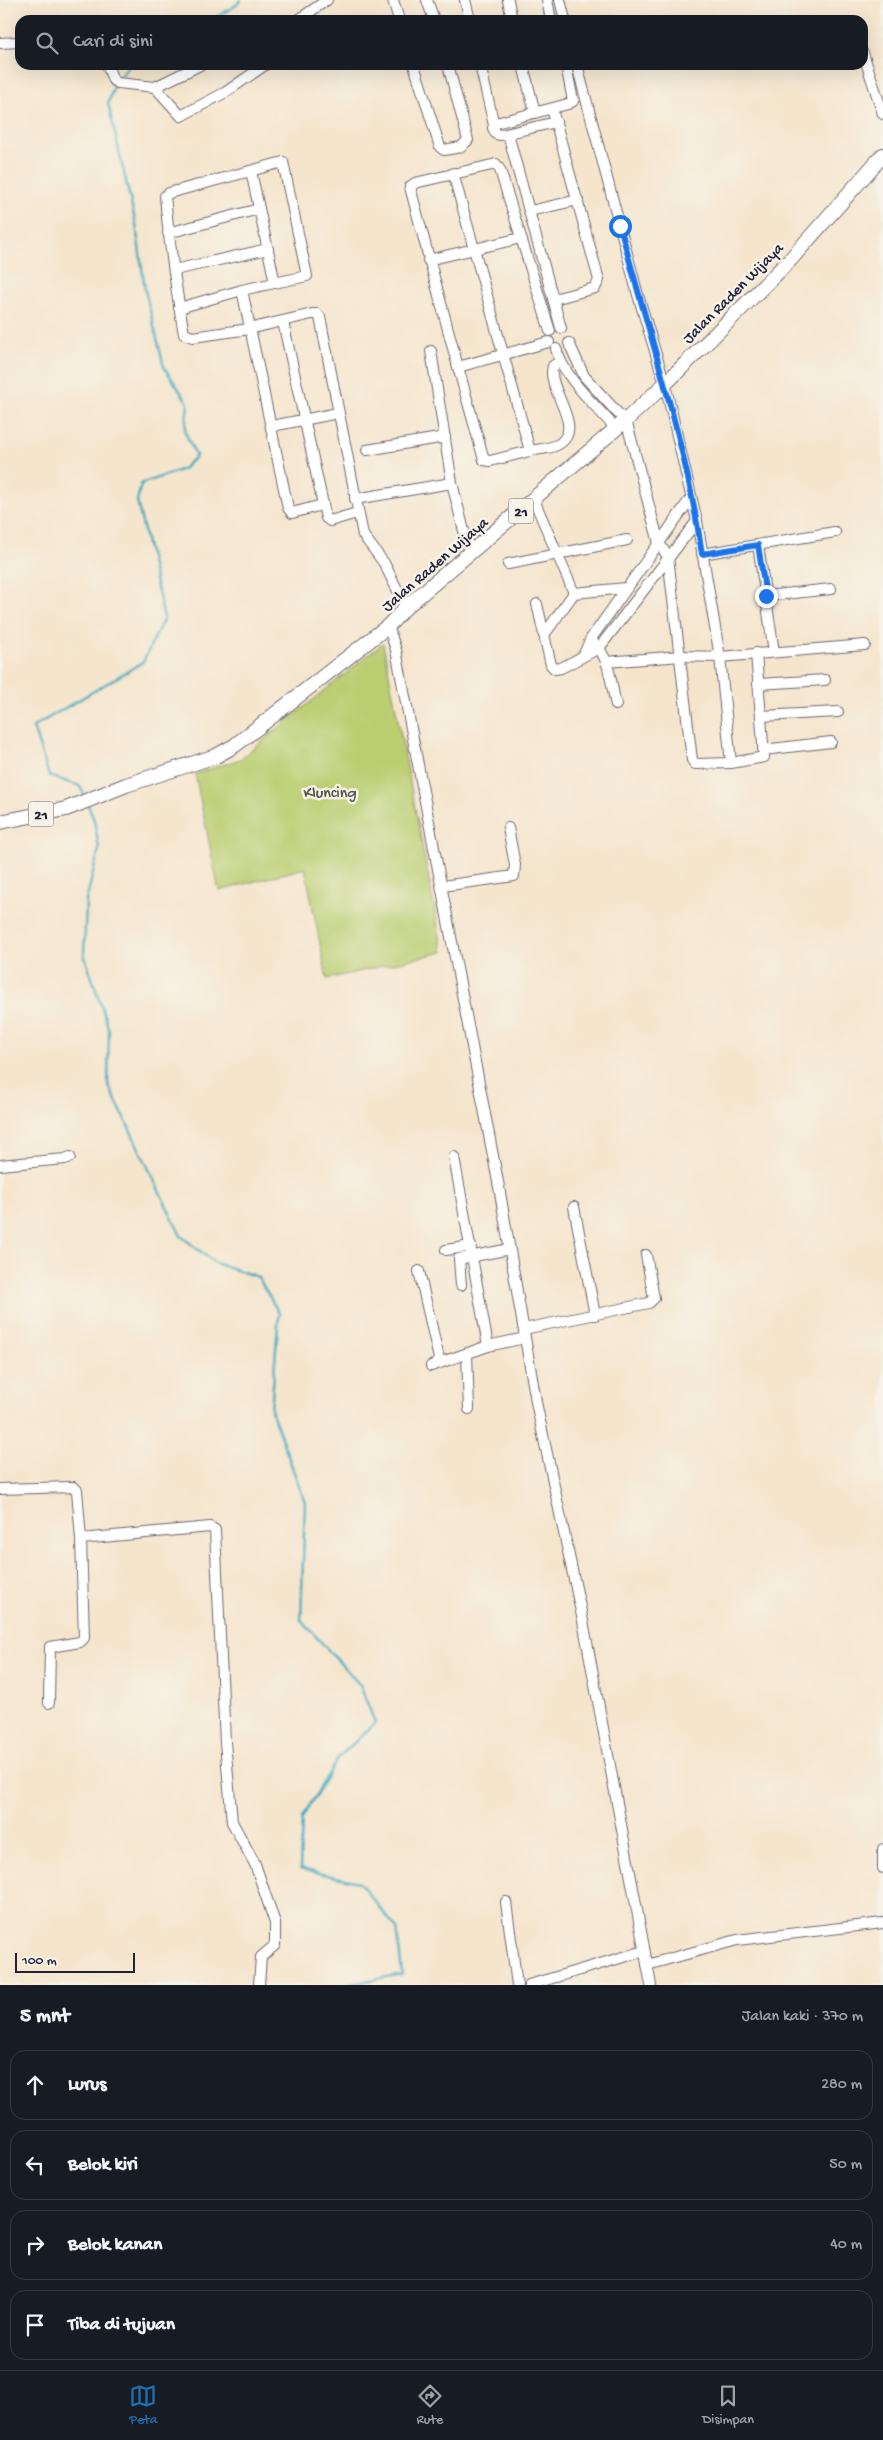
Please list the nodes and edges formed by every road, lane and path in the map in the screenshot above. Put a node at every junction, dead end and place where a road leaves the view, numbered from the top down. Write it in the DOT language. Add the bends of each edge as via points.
graph roads {
  1 [pos="327,0"];
  2 [pos="393,0"];
  3 [pos="427,0"];
  4 [pos="465,0"];
  5 [pos="508,0"];
  6 [pos="547,0"];
  7 [pos="560,0"];
  8 [pos="305,15"];
  9 [pos="398,15"];
  10 [pos="432,15"];
  11 [pos="469,15"];
  12 [pos="511,15"];
  13 [pos="550,15"];
  14 [pos="564,15"];
  15 [pos="0,42"];
  16 [pos="15,42"];
  17 [pos="868,68"];
  18 [pos="110,70"];
  19 [pos="190,70"];
  20 [pos="257,70"];
  21 [pos="416,70"];
  22 [pos="449,70"];
  23 [pos="481,70"];
  24 [pos="524,70"];
  25 [pos="567,70"];
  26 [pos="578,70"];
  27 [pos="155,87"];
  28 [pos="552,109"];
  29 [pos="535,113"];
  30 [pos="883,114"];
  31 [pos="556,122"];
  32 [pos="494,125"];
  33 [pos="508,134"];
  34 [pos="883,155"];
  35 [pos="250,171"];
  36 [pos="453,173"];
  37 [pos="578,200"];
  38 [pos="259,210"];
  39 [pos="530,211"];
  40 [pos="168,233"];
  41 [pos="521,238"];
  42 [pos="268,249"];
  43 [pos="473,249"];
  44 [pos="428,260"];
  45 [pos="174,270"];
  46 [pos="274,283"];
  47 [pos="242,290"];
  48 [pos="554,299"];
  49 [pos="179,308"];
  50 [pos="283,322"];
  51 [pos="561,328"];
  52 [pos="249,329"];
  53 [pos="550,331"];
  54 [pos="569,343"];
  55 [pos="552,346"];
  56 [pos="431,351"];
  57 [pos="504,354"];
  58 [pos="559,362"];
  59 [pos="458,367"];
  60 [pos="665,384"];
  61 [pos="588,390"];
  62 [pos="338,413"];
  63 [pos="305,418"];
  64 [pos="622,423"];
  65 [pos="272,426"];
  66 [pos="445,437"];
  67 [pos="367,450"];
  68 [pos="530,451"];
  69 [pos="452,483"];
  70 [pos="691,498"];
  71 [pos="355,499"];
  72 [pos="534,500"];
  73 [pos="322,505"];
  74 [pos="357,513"];
  75 [pos="697,521"];
  76 [pos="836,532"];
  77 [pos="627,540"];
  78 [pos="659,543"];
  79 [pos="758,545"];
  80 [pos="559,554"];
  81 [pos="702,554"];
  82 [pos="470,555"];
  83 [pos="668,557"];
  84 [pos="508,564"];
  85 [pos="626,588"];
  86 [pos="831,589"];
  87 [pos="574,593"];
  88 [pos="766,596"];
  89 [pos="537,604"];
  90 [pos="406,607"];
  91 [pos="388,626"];
  92 [pos="544,635"];
  93 [pos="590,640"];
  94 [pos="866,645"];
  95 [pos="599,648"];
  96 [pos="774,652"];
  97 [pos="584,654"];
  98 [pos="756,654"];
  99 [pos="681,656"];
  100 [pos="720,657"];
  101 [pos="606,662"];
  102 [pos="825,680"];
  103 [pos="758,684"];
  104 [pos="616,705"];
  105 [pos="838,712"];
  106 [pos="760,716"];
  107 [pos="831,742"];
  108 [pos="763,750"];
  109 [pos="731,763"];
  110 [pos="0,822"];
  111 [pos="508,828"];
  112 [pos="442,886"];
  113 [pos="70,1156"];
  114 [pos="454,1157"];
  115 [pos="0,1165"];
  116 [pos="574,1207"];
  117 [pos="510,1249"];
  118 [pos="446,1250"];
  119 [pos="472,1251"];
  120 [pos="646,1255"];
  121 [pos="419,1271"];
  122 [pos="461,1285"];
  123 [pos="595,1314"];
  124 [pos="524,1334"];
  125 [pos="488,1346"];
  126 [pos="467,1354"];
  127 [pos="469,1408"];
  128 [pos="0,1489"];
  129 [pos="81,1539"];
  130 [pos="49,1703"];
  131 [pos="883,1849"];
  132 [pos="883,1868"];
  133 [pos="506,1902"];
  134 [pos="883,1923"];
  135 [pos="644,1950"];
  136 [pos="647,1965"];
  137 [pos="259,1985"];
  138 [pos="517,1985"];
  139 [pos="529,1985"];
  140 [pos="651,1985"];
  1 -- 8 [label="street"];
  2 -- 9 [label="street"];
  3 -- 10 [label="street"];
  4 -- 11 [label="street"];
  5 -- 12 [label="street"];
  6 -- 13 [label="street"];
  7 -- 14 [label="street"];
  15 -- 16 [label="street"];
  17 -- 30 [label="street"];
  18 -- 27 [label="street" via="115,81"];
  19 -- 27 [label="street"];
  20 -- 27 [label="street" via="226,92 181,116"];
  21 -- 22 [label="street" via="440,147 444,150 461,147 468,140"];
  23 -- 32 [label="street"];
  24 -- 29 [label="street"];
  25 -- 28 [label="street" via="573,101"];
  26 -- 60 [label="street"];
  28 -- 29 [label="street"];
  28 -- 31 [label="street"];
  29 -- 32 [label="street"];
  31 -- 33 [label="street"];
  31 -- 37 [label="street"];
  32 -- 33 [label="street" via="496,134"];
  33 -- 39 [label="street"];
  34 -- 60 [label="highway, Jalan Raden Wijaya / 21" via="790,260"];
  35 -- 38 [label="street"];
  35 -- 40 [label="street" via="166,194"];
  35 -- 46 [label="street" via="283,162 307,271 304,278"];
  36 -- 41 [label="street" via="496,164"];
  36 -- 43 [label="street"];
  36 -- 44 [label="street" via="410,187"];
  37 -- 39 [label="street"];
  37 -- 48 [label="street" via="598,285"];
  38 -- 40 [label="street"];
  38 -- 42 [label="street"];
  39 -- 48 [label="street"];
  40 -- 45 [label="street"];
  41 -- 43 [label="street"];
  41 -- 53 [label="street"];
  42 -- 45 [label="street"];
  42 -- 46 [label="street"];
  43 -- 44 [label="street"];
  43 -- 57 [label="street"];
  44 -- 59 [label="street"];
  45 -- 49 [label="street"];
  46 -- 47 [label="street"];
  47 -- 49 [label="street"];
  47 -- 52 [label="street"];
  48 -- 51 [label="street"];
  49 -- 52 [label="street" via="184,334 188,336"];
  50 -- 52 [label="street"];
  50 -- 62 [label="street" via="312,314 320,317"];
  50 -- 63 [label="street"];
  51 -- 53 [label="street"];
  51 -- 54 [label="street" via="569,334"];
  52 -- 65 [label="street"];
  53 -- 55 [label="street"];
  54 -- 55 [label="street" via="563,348"];
  54 -- 61 [label="street"];
  55 -- 57 [label="street"];
  55 -- 58 [label="street"];
  56 -- 66 [label="street"];
  57 -- 59 [label="street"];
  57 -- 68 [label="street"];
  58 -- 61 [label="street"];
  58 -- 68 [label="street" via="553,366 552,378 567,420 568,434 556,445"];
  59 -- 68 [label="street" via="484,460"];
  60 -- 64 [label="highway, Jalan Raden Wijaya / 21"];
  60 -- 70 [label="street"];
  61 -- 64 [label="street"];
  62 -- 63 [label="street"];
  62 -- 71 [label="street"];
  63 -- 65 [label="street"];
  63 -- 73 [label="street"];
  64 -- 72 [label="highway, Jalan Raden Wijaya / 21"];
  64 -- 78 [label="street"];
  65 -- 73 [label="street" via="288,508 292,513"];
  66 -- 67 [label="street"];
  66 -- 69 [label="street"];
  69 -- 71 [label="street"];
  69 -- 82 [label="street"];
  70 -- 75 [label="street"];
  70 -- 78 [label="street"];
  71 -- 74 [label="street"];
  72 -- 80 [label="street"];
  72 -- 82 [label="highway, Jalan Raden Wijaya / 21"];
  73 -- 74 [label="street" via="330,521"];
  74 -- 90 [label="street" via="362,535 384,563"];
  75 -- 81 [label="street"];
  75 -- 83 [label="street"];
  76 -- 79 [label="street"];
  77 -- 80 [label="street"];
  78 -- 83 [label="street"];
  78 -- 85 [label="street"];
  79 -- 81 [label="street"];
  79 -- 88 [label="street"];
  80 -- 84 [label="street"];
  80 -- 87 [label="street"];
  81 -- 100 [label="street"];
  82 -- 90 [label="highway, Jalan Raden Wijaya / 21"];
  83 -- 95 [label="street"];
  83 -- 99 [label="street"];
  85 -- 87 [label="street"];
  85 -- 93 [label="street"];
  86 -- 88 [label="street"];
  87 -- 92 [label="street"];
  88 -- 96 [label="street"];
  89 -- 92 [label="street"];
  90 -- 91 [label="highway, Jalan Raden Wijaya / 21"];
  91 -- 110 [label="highway, Jalan Raden Wijaya / 21" via="234,746 216,756 66,809"];
  91 -- 112 [label="street" via="396,650"];
  92 -- 97 [label="street" via="551,665 555,669"];
  93 -- 95 [label="street"];
  93 -- 97 [label="street"];
  94 -- 96 [label="street"];
  95 -- 97 [label="street"];
  95 -- 101 [label="street"];
  96 -- 98 [label="street"];
  98 -- 100 [label="street"];
  98 -- 103 [label="street"];
  99 -- 100 [label="street"];
  99 -- 101 [label="street"];
  99 -- 109 [label="street" via="692,761 697,764"];
  100 -- 109 [label="street"];
  101 -- 104 [label="street"];
  102 -- 103 [label="street"];
  103 -- 106 [label="street"];
  105 -- 106 [label="street"];
  106 -- 108 [label="street"];
  107 -- 108 [label="street"];
  108 -- 109 [label="street" via="762,759"];
  111 -- 112 [label="street" via="514,876"];
  112 -- 117 [label="street"];
  113 -- 115 [label="street"];
  114 -- 119 [label="street"];
  116 -- 123 [label="street"];
  117 -- 119 [label="street"];
  117 -- 124 [label="street"];
  118 -- 119 [label="street"];
  119 -- 122 [label="street" via="458,1260"];
  119 -- 125 [label="street"];
  120 -- 123 [label="street" via="653,1300 646,1305"];
  121 -- 126 [label="street" via="436,1365"];
  123 -- 124 [label="street"];
  124 -- 125 [label="street"];
  124 -- 135 [label="street" via="583,1621"];
  125 -- 126 [label="street"];
  126 -- 127 [label="street"];
  128 -- 129 [label="street" via="77,1490"];
  129 -- 130 [label="street" via="84,1638 80,1642 50,1647"];
  129 -- 137 [label="street" via="210,1527 215,1530 224,1742 232,1822 255,1864 275,1922 275,1945 261,1957"];
  131 -- 132 [label="street"];
  133 -- 138 [label="street"];
  134 -- 136 [label="street" via="737,1940"];
  135 -- 136 [label="street"];
  135 -- 139 [label="street"];
  136 -- 140 [label="street"];
}
